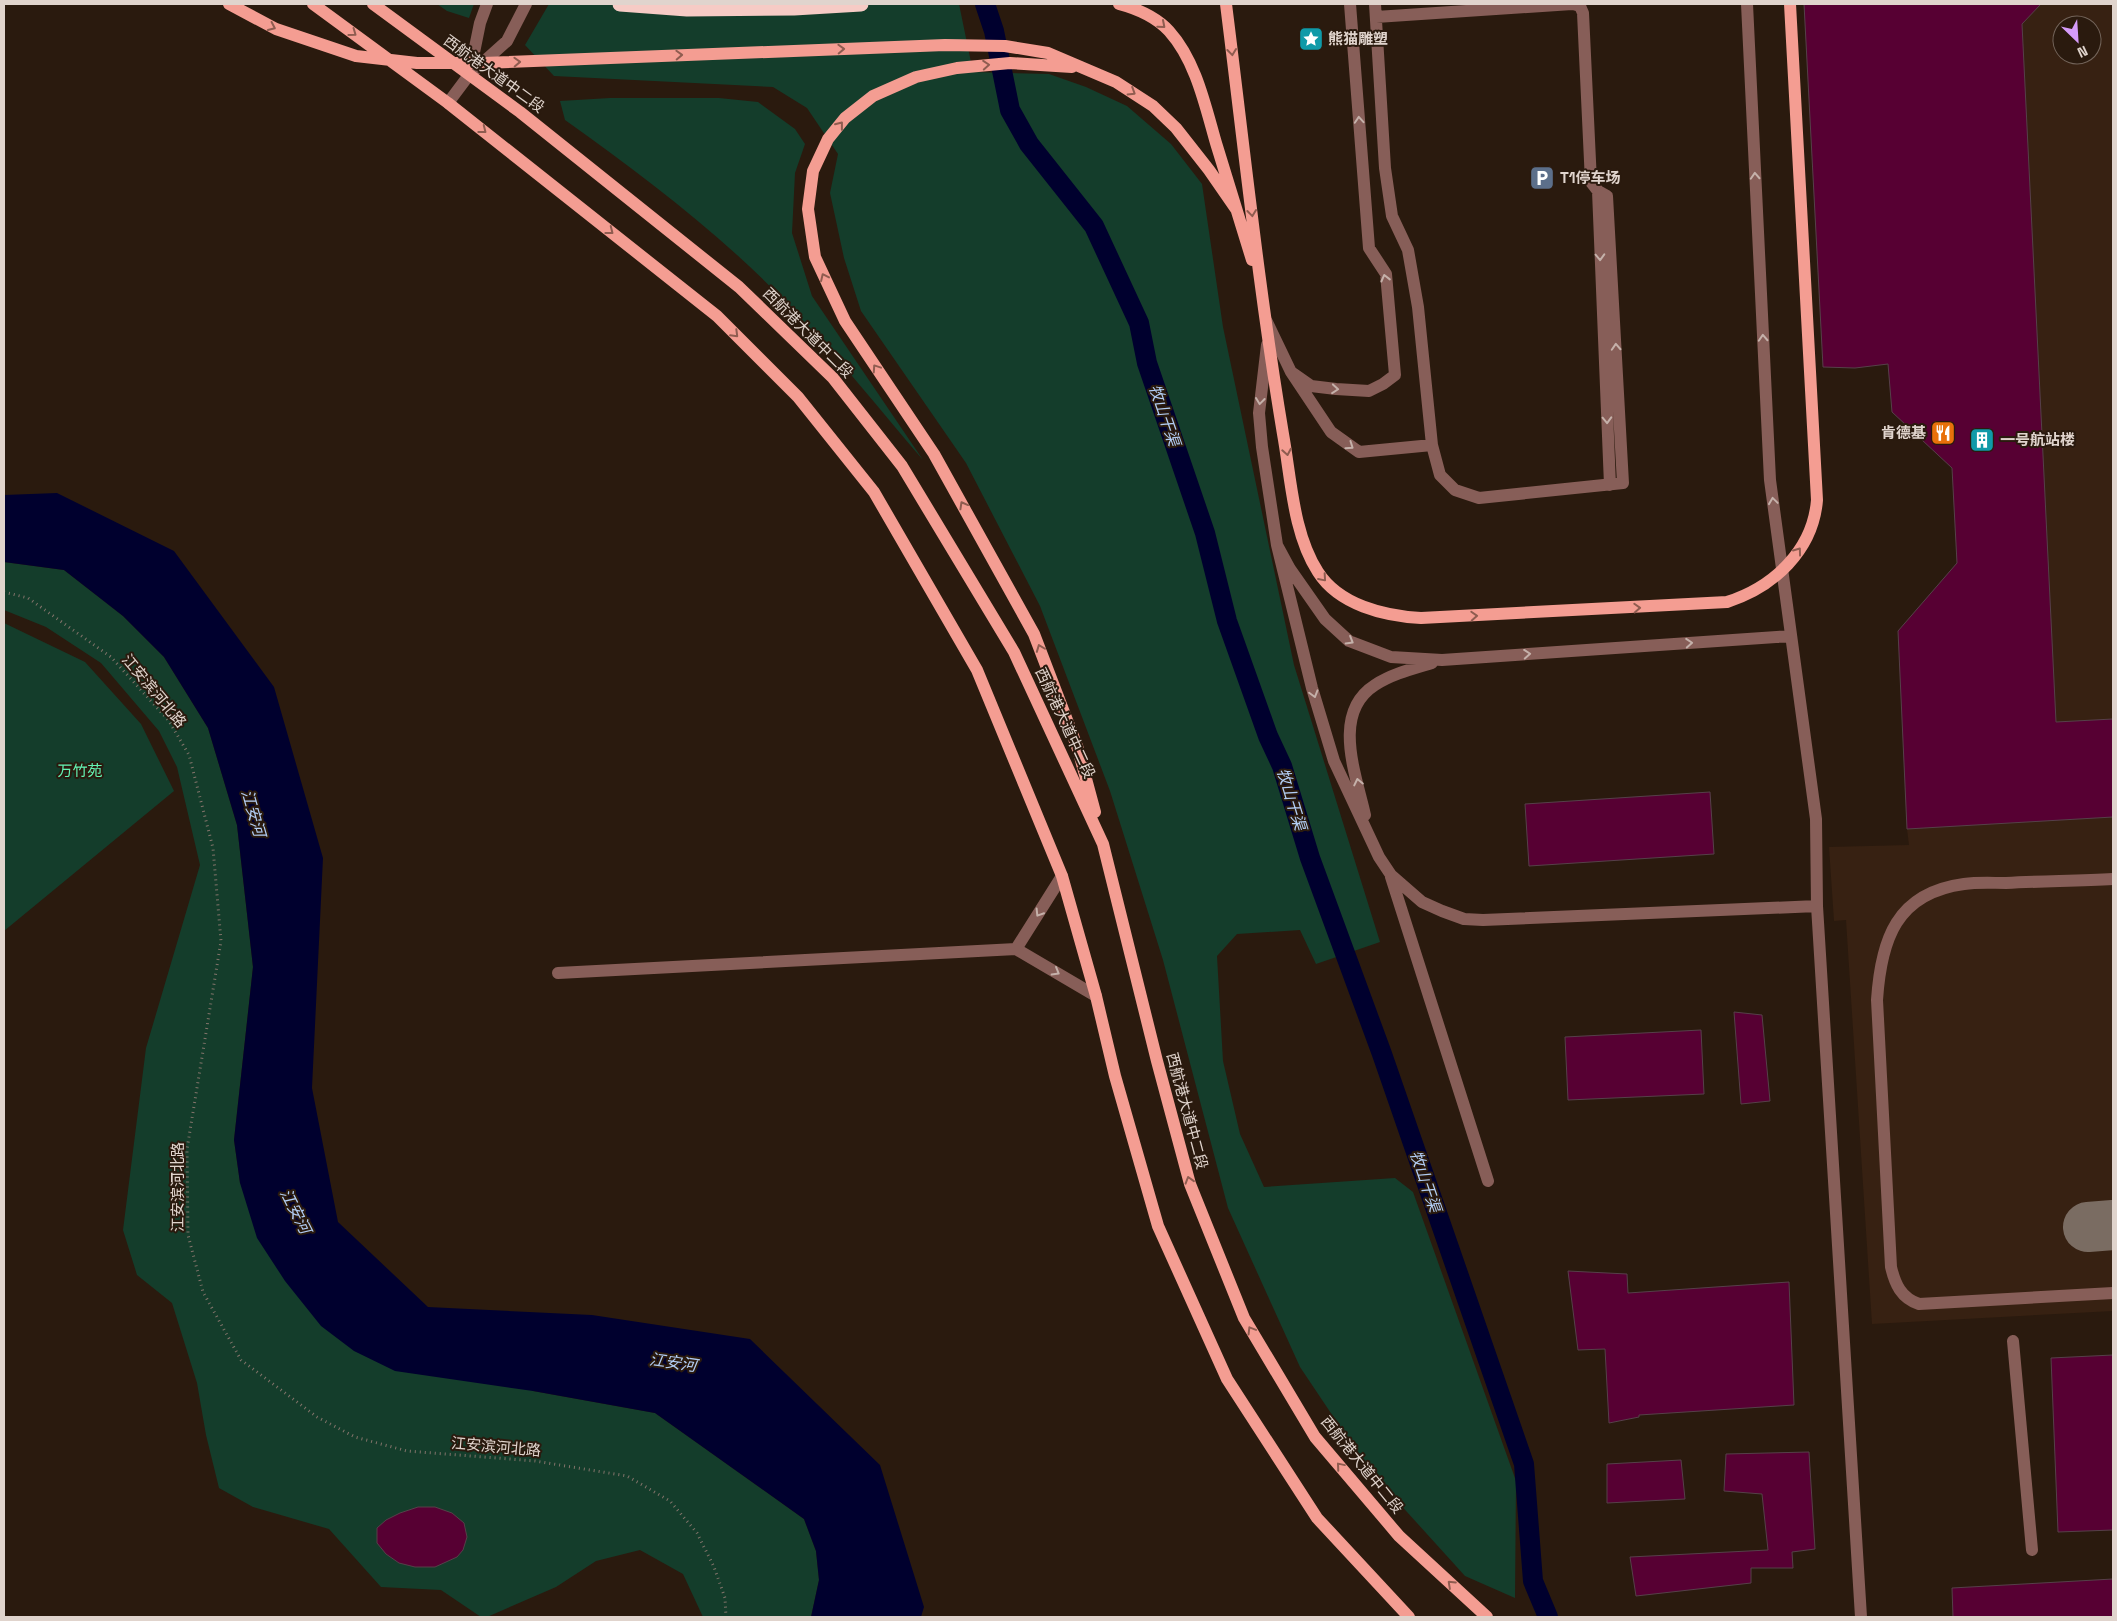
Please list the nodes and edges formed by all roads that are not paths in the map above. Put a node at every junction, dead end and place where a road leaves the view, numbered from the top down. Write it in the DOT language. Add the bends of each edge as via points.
graph roads {
  1 [pos="229,4"];
  2 [pos="313,4"];
  3 [pos="373,4"];
  4 [pos="487,4"];
  5 [pos="526,4"];
  6 [pos="620,4"];
  7 [pos="861,4"];
  8 [pos="1119,4"];
  9 [pos="1226,4"];
  10 [pos="1350,4"];
  11 [pos="1375,4"];
  12 [pos="1572,4"];
  13 [pos="1747,4"];
  14 [pos="1790,4"];
  15 [pos="1376,17"];
  16 [pos="1088,70"];
  17 [pos="469,76"];
  18 [pos="448,103"];
  19 [pos="1236,209"];
  20 [pos="1263,298"];
  21 [pos="1266,320"];
  22 [pos="1268,335"];
  23 [pos="1291,372"];
  24 [pos="1432,445"];
  25 [pos="1277,545"];
  26 [pos="1790,636"];
  27 [pos="1442,660"];
  28 [pos="1368,830"];
  29 [pos="1103,844"];
  30 [pos="1391,875"];
  31 [pos="1062,876"];
  32 [pos="2113,879"];
  33 [pos="1817,906"];
  34 [pos="1016,949"];
  35 [pos="558,973"];
  36 [pos="1096,996"];
  37 [pos="1488,1181"];
  38 [pos="2113,1292"];
  39 [pos="2013,1341"];
  40 [pos="2032,1550"];
  41 [pos="1409,1617"];
  42 [pos="1487,1617"];
  43 [pos="1861,1617"];
  1 -- 16 [label="main road, one-way" via="276,29 310,42 356,56 417,63 983,45 1048,53"];
  2 -- 18 [label="main road, one-way"];
  3 -- 17 [label="main road, 西航港大道中二段"];
  4 -- 17 [label="street"];
  5 -- 17 [label="street" via="507,41"];
  6 -- 7 [label="highway" via="687,9"];
  8 -- 19 [label="main road, one-way" via="1160,22 1185,56 1201,92"];
  9 -- 20 [label="main road, one-way"];
  23 -- 10 [label="street, one-way" via="1311,386 1352,390 1369,390 1395,375 1386,274 1369,248"];
  11 -- 15 [label="street"];
  12 -- 15 [label="street"];
  12 -- 24 [label="street" via="1580,6 1583,13 1591,182 1602,194 1617,484 1479,498 1455,490 1440,475"];
  26 -- 13 [label="street, one-way" via="1770,480"];
  22 -- 14 [label="main road, one-way" via="1301,535 1318,573 1346,597 1388,615 1421,618 1727,602 1766,585 1796,554 1810,531 1817,500"];
  15 -- 24 [label="street" via="1385,168 1392,216 1408,250 1418,307"];
  16 -- 19 [label="main road, one-way" via="1120,84 1163,114"];
  29 -- 16 [label="main road, one-way" via="1078,749 1034,634 934,454 845,321 815,257 808,209 813,171 828,139 845,118 873,96 916,77 975,66 1055,65"];
  17 -- 18 [label="street"];
  17 -- 29 [label="main road, 西航港大道中二段" via="520,112 739,287 833,378 902,466 1014,652"];
  18 -- 31 [label="main road, one-way" via="717,316 798,397 874,492 977,670"];
  19 -- 20 [label="main road"];
  20 -- 21 [label="main road"];
  21 -- 22 [label="main road"];
  21 -- 23 [label="street"];
  22 -- 25 [label="street, one-way" via="1259,413"];
  23 -- 24 [label="street, one-way" via="1330,432 1359,452"];
  25 -- 27 [label="street, one-way" via="1307,596 1325,619 1349,641 1391,657"];
  25 -- 28 [label="street, one-way" via="1312,688 1334,761"];
  27 -- 26 [label="street, one-way"];
  26 -- 33 [label="street" via="1816,819"];
  28 -- 27 [label="street, one-way" via="1348,735 1352,714 1363,694 1375,684"];
  28 -- 30 [label="street" via="1379,858"];
  42 -- 29 [label="main road, 西航港大道中二段, one-way" via="1399,1536 1315,1437 1244,1318 1190,1184"];
  30 -- 33 [label="street" via="1422,902 1464,919"];
  30 -- 37 [label="street"];
  31 -- 34 [label="street, one-way"];
  31 -- 36 [label="main road"];
  32 -- 38 [label="street" via="1964,884 1928,894 1906,909 1886,943 1879,967 1877,1000 1891,1267 1898,1289 1919,1304"];
  33 -- 43 [label="street"];
  34 -- 35 [label="street"];
  34 -- 36 [label="street, one-way"];
  36 -- 41 [label="main road" via="1158,1226 1227,1379 1317,1518"];
  39 -- 40 [label="street"];
}
